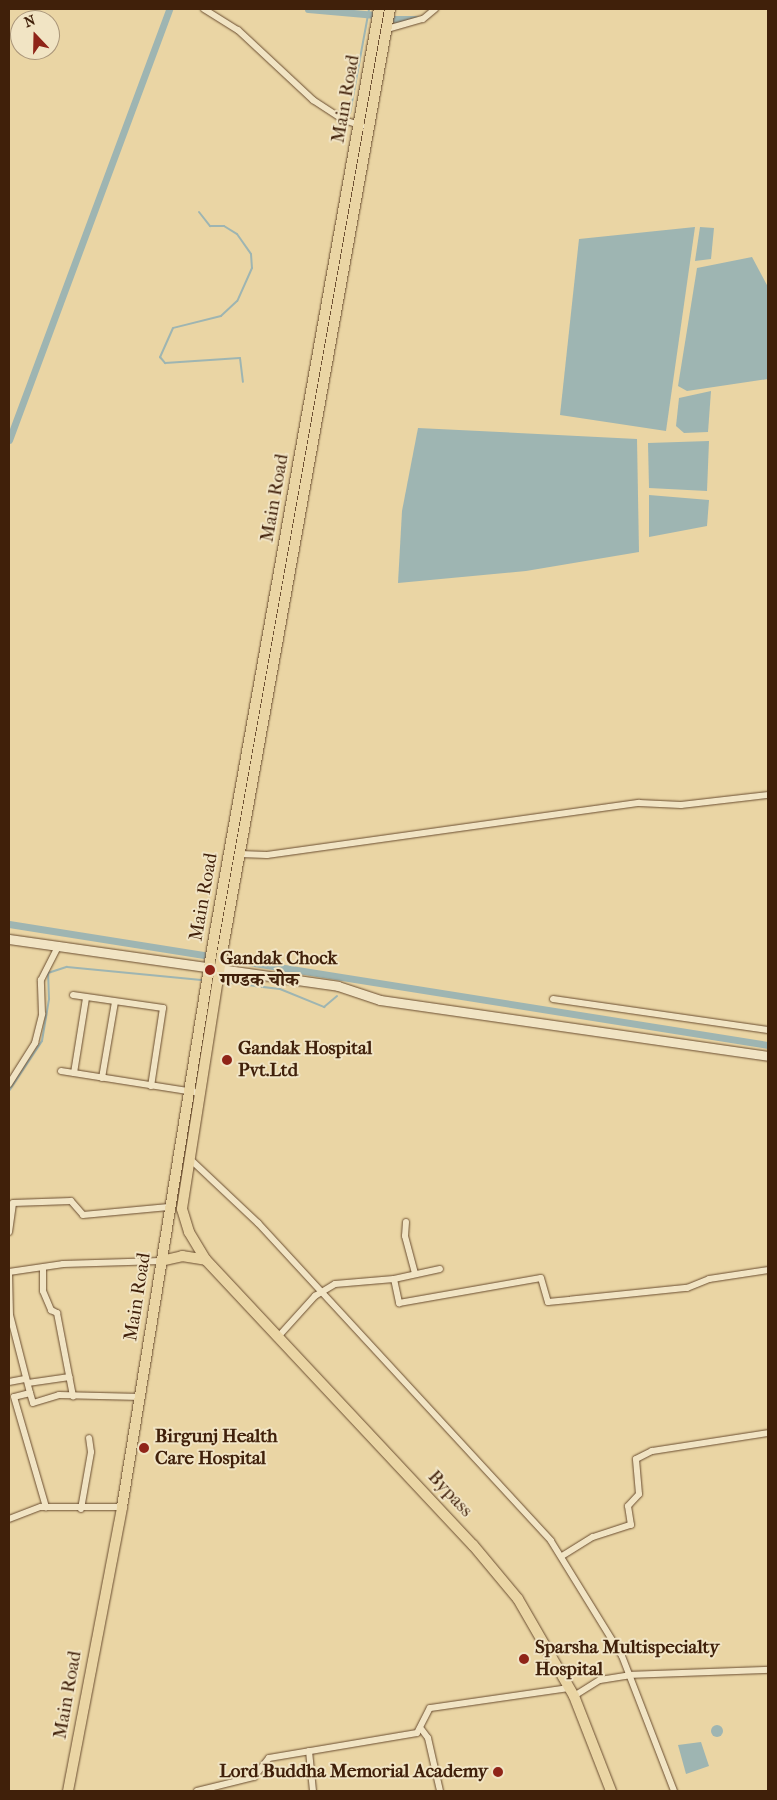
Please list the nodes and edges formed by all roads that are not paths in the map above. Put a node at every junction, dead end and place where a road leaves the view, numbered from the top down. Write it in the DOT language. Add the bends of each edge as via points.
graph roads {
  1 [pos="204,9"];
  2 [pos="379,9"];
  3 [pos="390,9"];
  4 [pos="435,9"];
  5 [pos="387,29"];
  6 [pos="358,126"];
  7 [pos="369,127"];
  8 [pos="302,444"];
  9 [pos="314,445"];
  10 [pos="768,795"];
  11 [pos="240,854"];
  12 [pos="9,940"];
  13 [pos="58,947"];
  14 [pos="217,952"];
  15 [pos="215,970"];
  16 [pos="73,995"];
  17 [pos="86,998"];
  18 [pos="553,1000"];
  19 [pos="115,1002"];
  20 [pos="768,1030"];
  21 [pos="768,1056"];
  22 [pos="61,1071"];
  23 [pos="74,1073"];
  24 [pos="102,1078"];
  25 [pos="9,1084"];
  26 [pos="151,1086"];
  27 [pos="188,1092"];
  28 [pos="200,1093"];
  29 [pos="189,1158"];
  30 [pos="185,1177"];
  31 [pos="169,1206"];
  32 [pos="406,1222"];
  33 [pos="9,1232"];
  34 [pos="206,1260"];
  35 [pos="162,1261"];
  36 [pos="42,1269"];
  37 [pos="440,1269"];
  38 [pos="768,1270"];
  39 [pos="9,1272"];
  40 [pos="415,1274"];
  41 [pos="394,1279"];
  42 [pos="321,1294"];
  43 [pos="16,1333"];
  44 [pos="9,1334"];
  45 [pos="277,1338"];
  46 [pos="70,1377"];
  47 [pos="26,1381"];
  48 [pos="9,1382"];
  49 [pos="30,1393"];
  50 [pos="73,1396"];
  51 [pos="141,1397"];
  52 [pos="768,1432"];
  53 [pos="89,1438"];
  54 [pos="46,1507"];
  55 [pos="122,1507"];
  56 [pos="81,1508"];
  57 [pos="9,1519"];
  58 [pos="562,1556"];
  59 [pos="768,1670"];
  60 [pos="630,1675"];
  61 [pos="571,1692"];
  62 [pos="422,1730"];
  63 [pos="309,1751"];
  64 [pos="68,1791"];
  65 [pos="197,1791"];
  66 [pos="313,1791"];
  67 [pos="440,1791"];
  68 [pos="611,1791"];
  69 [pos="674,1791"];
  1 -- 6 [label="street" via="238,30 313,100"];
  2 -- 6 [label="main road, Main Road"];
  3 -- 5 [label="main road, Main Road"];
  4 -- 5 [label="street" via="423,19"];
  5 -- 7 [label="main road, Main Road"];
  6 -- 7 [label="street"];
  6 -- 8 [label="main road, Main Road"];
  7 -- 9 [label="main road, Main Road"];
  8 -- 9 [label="main road"];
  8 -- 14 [label="main road, Main Road"];
  9 -- 11 [label="main road, Main Road"];
  10 -- 11 [label="street" via="681,805 639,803 267,855"];
  11 -- 14 [label="main road, Main Road"];
  12 -- 13 [label="main road"];
  13 -- 15 [label="main road"];
  13 -- 25 [label="street" via="41,980 42,1014 35,1043"];
  14 -- 15 [label="main road, Main Road"];
  15 -- 21 [label="main road" via="338,986 380,1000"];
  15 -- 27 [label="main road, Main Road"];
  15 -- 28 [label="main road, Main Road"];
  16 -- 17 [label="street"];
  17 -- 19 [label="street"];
  17 -- 23 [label="street"];
  18 -- 20 [label="street"];
  19 -- 24 [label="street"];
  19 -- 26 [label="street" via="163,1008"];
  22 -- 23 [label="street"];
  23 -- 24 [label="street"];
  24 -- 26 [label="street"];
  26 -- 27 [label="street"];
  27 -- 28 [label="street"];
  27 -- 31 [label="main road, Main Road"];
  28 -- 29 [label="main road, Main Road"];
  29 -- 30 [label="main road, Main Road"];
  29 -- 42 [label="street" via="258,1224"];
  30 -- 34 [label="main road, Bypass" via="184,1220"];
  31 -- 33 [label="street" via="83,1215 71,1200 13,1203"];
  31 -- 35 [label="main road, Main Road"];
  32 -- 40 [label="street" via="405,1236"];
  34 -- 35 [label="main road" via="182,1256"];
  34 -- 45 [label="main road, Bypass"];
  35 -- 36 [label="street"];
  35 -- 51 [label="main road, Main Road"];
  36 -- 39 [label="street"];
  36 -- 46 [label="street" via="43,1291 50,1310 57,1313"];
  37 -- 40 [label="street"];
  38 -- 41 [label="street" via="709,1279 687,1288 548,1302 541,1278 399,1303"];
  39 -- 43 [label="street" via="10,1315"];
  40 -- 41 [label="street"];
  41 -- 42 [label="street" via="335,1284"];
  42 -- 45 [label="street"];
  42 -- 58 [label="street" via="466,1446"];
  43 -- 44 [label="street"];
  43 -- 47 [label="street"];
  45 -- 61 [label="main road, Bypass" via="492,1568 546,1644"];
  46 -- 47 [label="street"];
  46 -- 50 [label="street"];
  47 -- 48 [label="street"];
  47 -- 49 [label="street"];
  49 -- 50 [label="street" via="34,1403 56,1395"];
  49 -- 54 [label="street" via="14,1397"];
  50 -- 51 [label="street"];
  51 -- 55 [label="main road, Main Road"];
  52 -- 58 [label="street" via="652,1452 636,1459 639,1494 628,1506 631,1525 593,1537"];
  53 -- 56 [label="street" via="91,1452"];
  54 -- 56 [label="street"];
  54 -- 57 [label="street"];
  55 -- 56 [label="street"];
  55 -- 64 [label="main road, Main Road"];
  58 -- 60 [label="street"];
  59 -- 60 [label="street"];
  60 -- 61 [label="street" via="600,1680"];
  60 -- 69 [label="street"];
  61 -- 62 [label="street" via="430,1708"];
  61 -- 68 [label="main road, Bypass"];
  62 -- 63 [label="street"];
  62 -- 67 [label="street" via="428,1738"];
  63 -- 65 [label="street" via="269,1758 254,1778"];
  63 -- 66 [label="street"];
}
